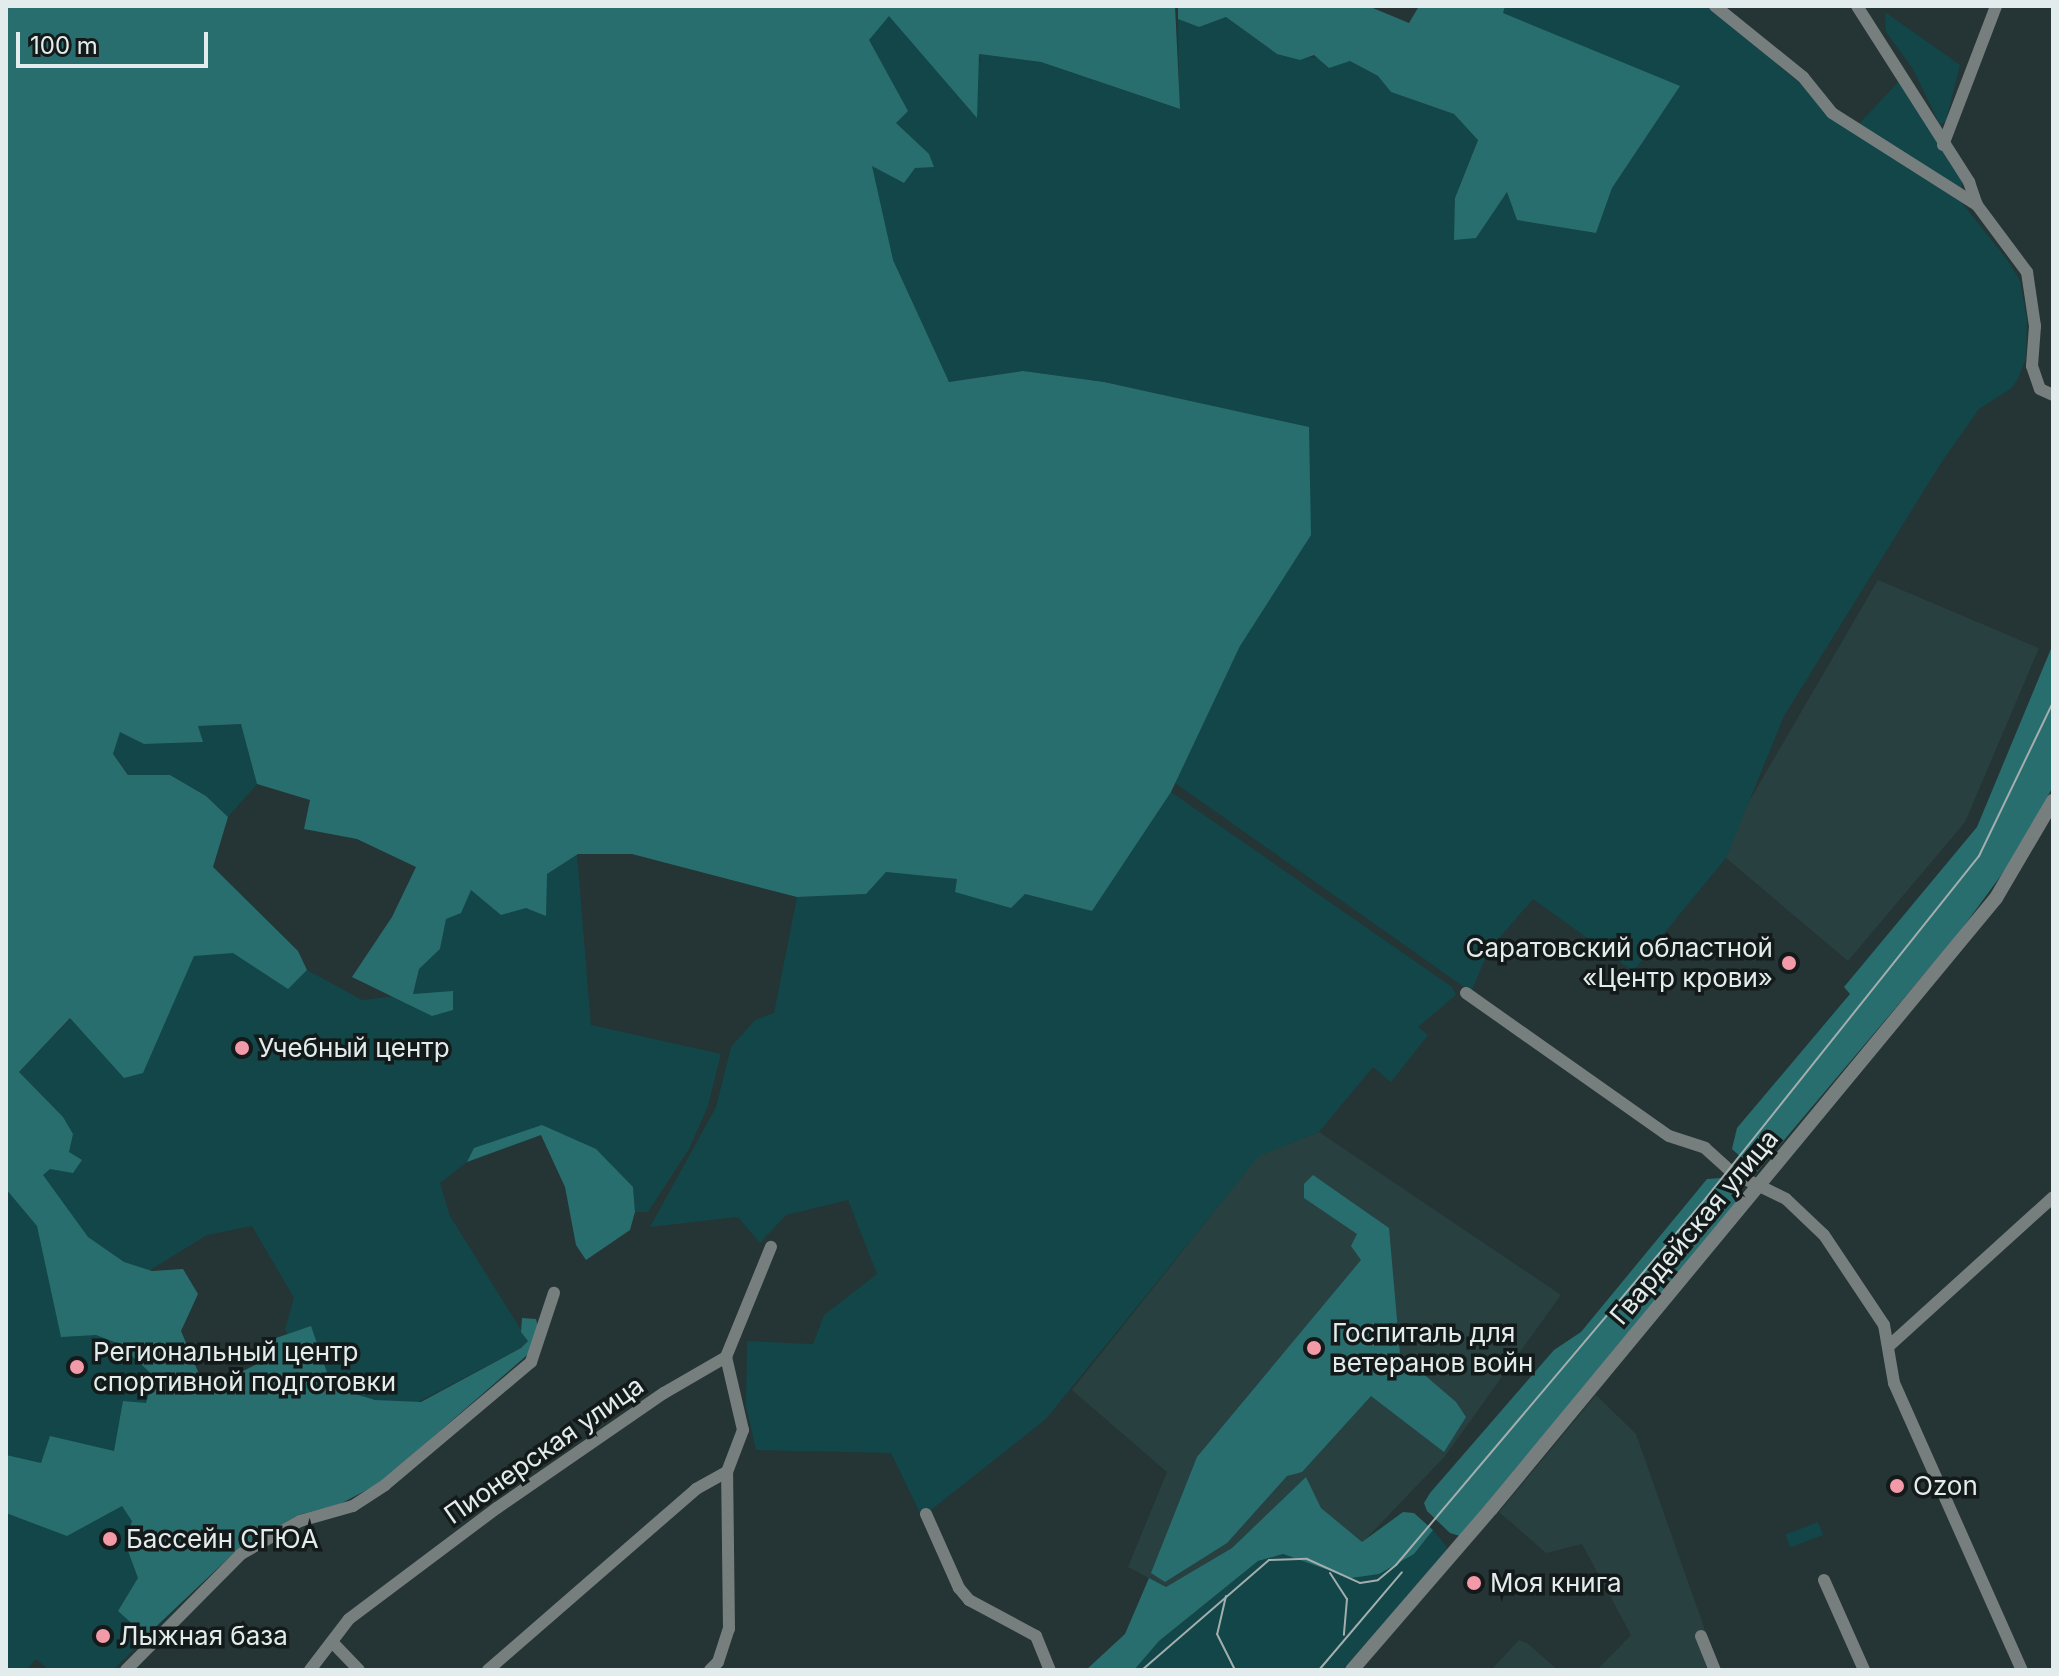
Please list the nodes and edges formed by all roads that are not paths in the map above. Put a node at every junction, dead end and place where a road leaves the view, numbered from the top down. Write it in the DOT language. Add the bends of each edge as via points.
graph roads {
  1 [pos="1715,6"];
  2 [pos="1857,6"];
  3 [pos="1996,6"];
  4 [pos="1943,145"];
  5 [pos="1977,205"];
  6 [pos="2053,395"];
  7 [pos="2053,801"];
  8 [pos="1466,993"];
  9 [pos="1760,1187"];
  10 [pos="2053,1197"];
  11 [pos="771,1247"];
  12 [pos="554,1293"];
  13 [pos="1890,1345"];
  14 [pos="726,1357"];
  15 [pos="727,1472"];
  16 [pos="926,1514"];
  17 [pos="1824,1580"];
  18 [pos="1701,1636"];
  19 [pos="333,1643"];
  20 [pos="126,1670"];
  21 [pos="310,1670"];
  22 [pos="359,1670"];
  23 [pos="488,1670"];
  24 [pos="710,1670"];
  25 [pos="1050,1670"];
  26 [pos="1352,1670"];
  27 [pos="1715,1670"];
  28 [pos="1864,1670"];
  29 [pos="2022,1670"];
  1 -- 5 [label="street" via="1803,77 1832,113"];
  2 -- 4 [label="street"];
  3 -- 4 [label="street" via="1968,68"];
  4 -- 5 [label="street" via="1969,182"];
  5 -- 6 [label="street" via="2027,272 2035,326 2032,366 2040,389"];
  7 -- 9 [label="street, Гвардейская улица" via="1996,898"];
  8 -- 9 [label="street" via="1669,1136 1718,1158"];
  9 -- 13 [label="street" via="1786,1199 1824,1235 1874,1303"];
  9 -- 26 [label="street, Гвардейская улица"];
  10 -- 13 [label="street"];
  11 -- 14 [label="street"];
  12 -- 20 [label="street" via="531,1362 385,1485 353,1506 300,1521 241,1554"];
  13 -- 29 [label="street" via="1894,1383"];
  14 -- 15 [label="street" via="743,1430"];
  14 -- 19 [label="street, Пионерская улица" via="664,1393 497,1508 349,1619"];
  15 -- 23 [label="street" via="696,1489"];
  15 -- 24 [label="street" via="729,1629"];
  16 -- 25 [label="street" via="959,1588 969,1600 1036,1636"];
  17 -- 28 [label="street"];
  18 -- 27 [label="street"];
  19 -- 21 [label="street, Пионерская улица"];
  19 -- 22 [label="street"];
}
